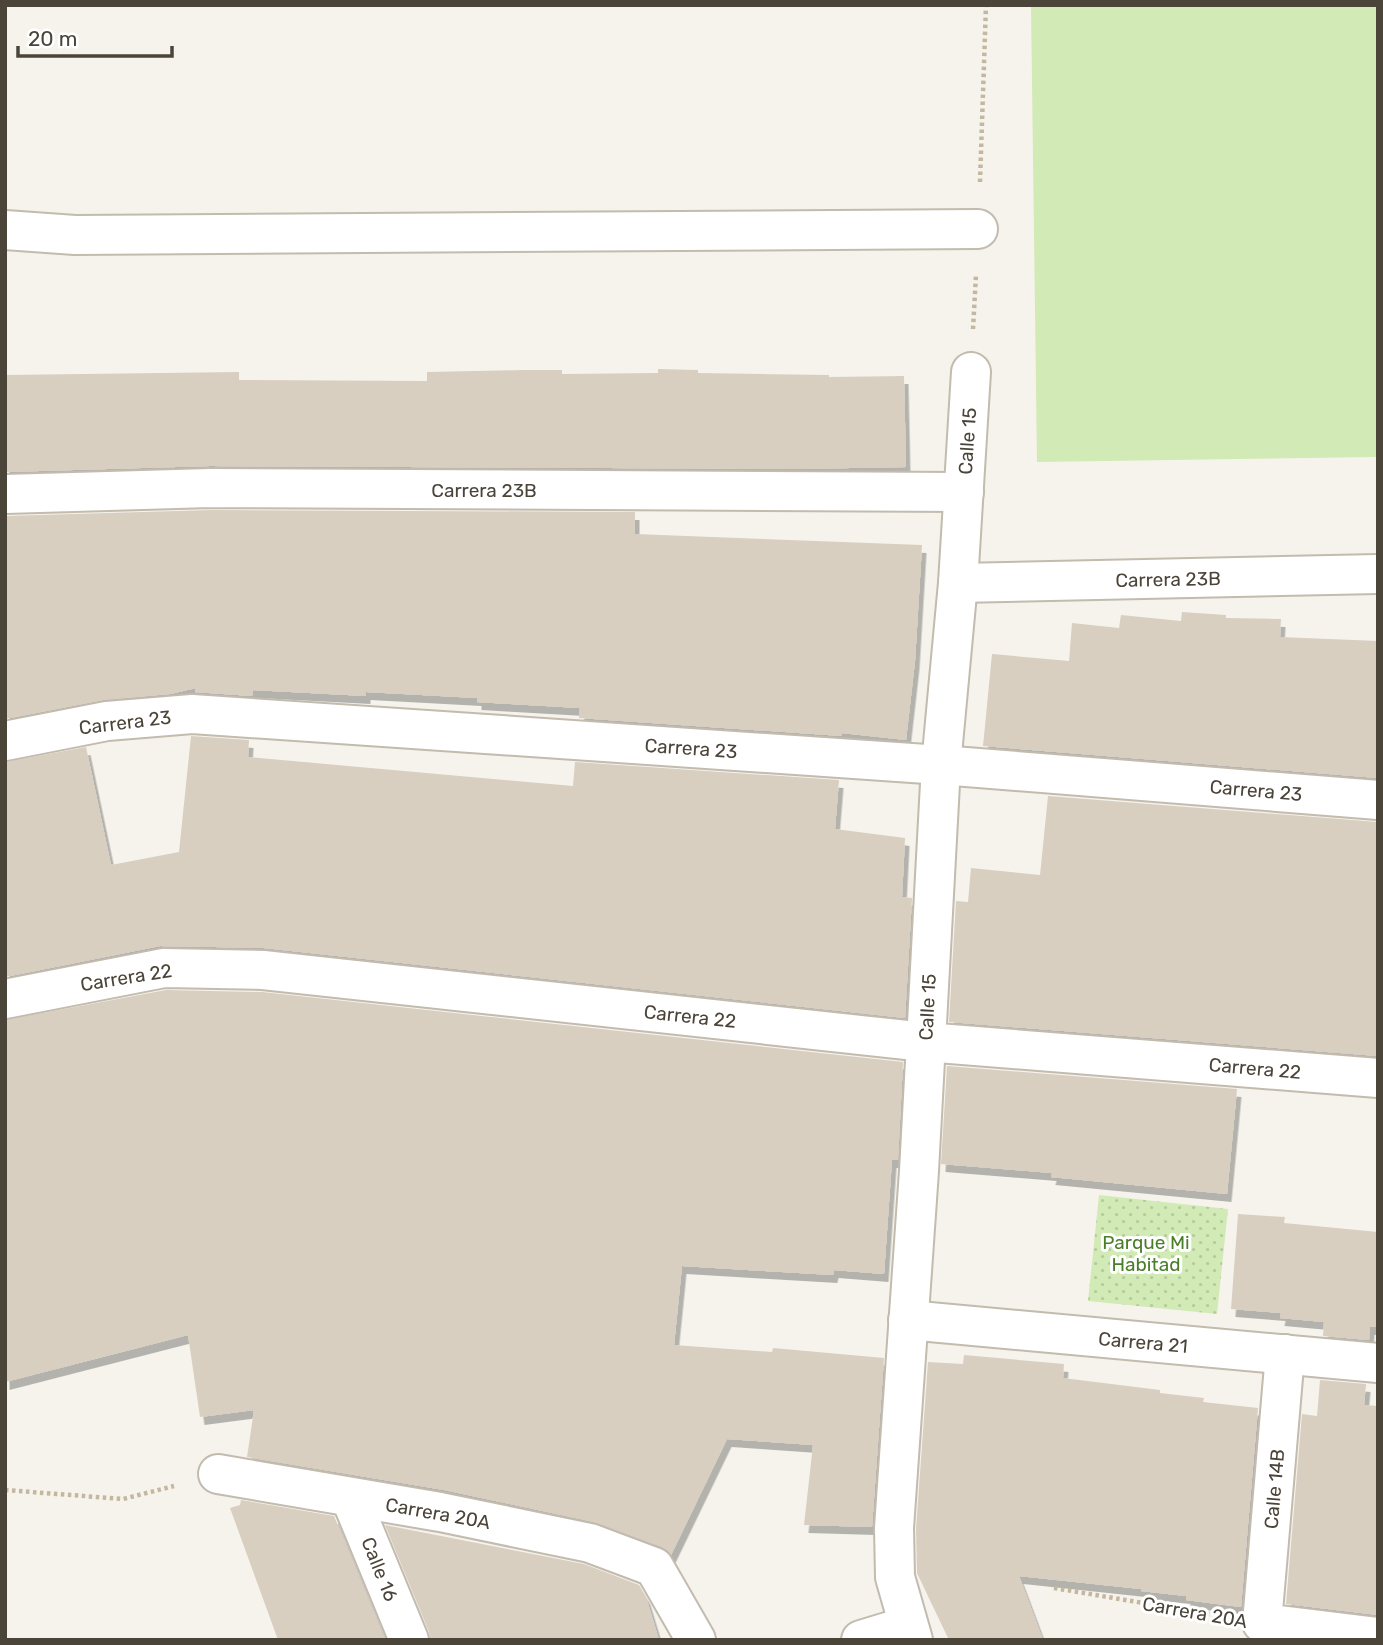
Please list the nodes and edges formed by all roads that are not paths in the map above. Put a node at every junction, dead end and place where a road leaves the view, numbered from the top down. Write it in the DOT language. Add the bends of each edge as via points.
graph roads {
  1 [pos="978,229"];
  2 [pos="5,230"];
  3 [pos="971,372"];
  4 [pos="964,492"];
  5 [pos="5,494"];
  6 [pos="1378,574"];
  7 [pos="958,583"];
  8 [pos="5,741"];
  9 [pos="942,765"];
  10 [pos="1378,800"];
  11 [pos="5,999"];
  12 [pos="925,1042"];
  13 [pos="1378,1077"];
  14 [pos="908,1320"];
  15 [pos="1285,1354"];
  16 [pos="1378,1363"];
  17 [pos="218,1474"];
  18 [pos="351,1499"];
  19 [pos="1262,1623"];
  20 [pos="910,1633"];
  21 [pos="1378,1637"];
  22 [pos="409,1640"];
  23 [pos="696,1640"];
  24 [pos="861,1640"];
  1 -- 2 [label="street" via="75,235"];
  3 -- 4 [label="street, Calle 15"];
  4 -- 5 [label="street, Carrera 23B" via="211,488"];
  4 -- 7 [label="street, Calle 15"];
  6 -- 7 [label="street, Carrera 23B"];
  7 -- 9 [label="street, Calle 15"];
  8 -- 9 [label="street, Carrera 23" via="107,722 192,714"];
  9 -- 10 [label="street, Carrera 23"];
  9 -- 12 [label="street, Calle 15"];
  11 -- 12 [label="street, Carrera 22" via="163,968 263,971"];
  12 -- 13 [label="street, Carrera 22"];
  12 -- 14 [label="street, Calle 15"];
  14 -- 15 [label="street, Carrera 21"];
  14 -- 20 [label="street, Calle 15" via="894,1528 895,1577"];
  15 -- 16 [label="street, Carrera 21"];
  15 -- 19 [label="street, Calle 14B"];
  17 -- 18 [label="street, Carrera 20A"];
  18 -- 22 [label="street, Calle 16"];
  18 -- 23 [label="street, Carrera 20A" via="590,1543 654,1567"];
  19 -- 21 [label="street, Carrera 20A"];
  20 -- 24 [label="street"];
}
